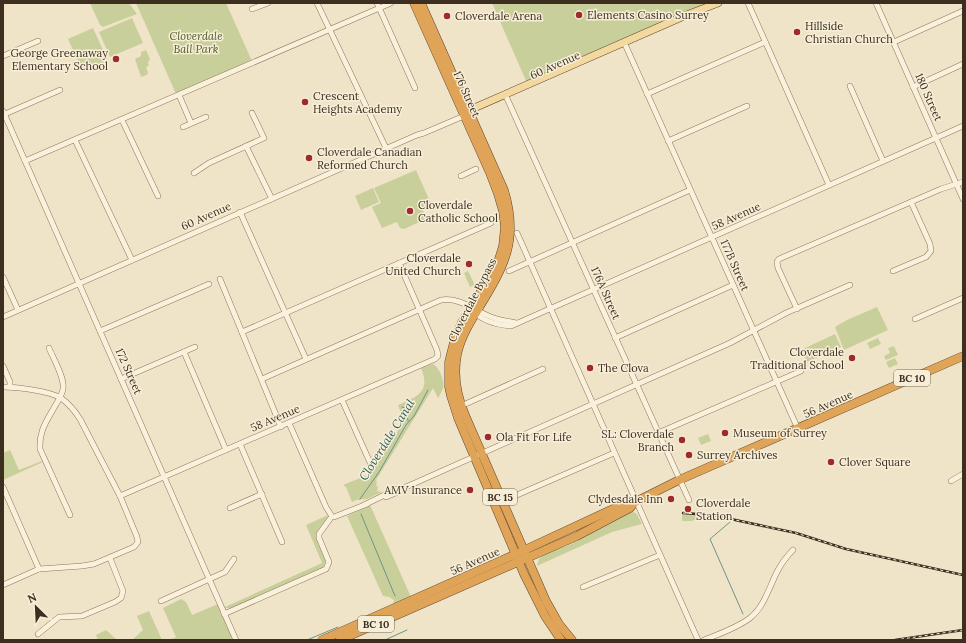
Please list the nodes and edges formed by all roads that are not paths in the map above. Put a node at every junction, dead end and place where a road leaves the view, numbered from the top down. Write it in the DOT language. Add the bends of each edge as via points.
graph roads {
  1 [pos="266,3"];
  2 [pos="317,3"];
  3 [pos="390,3"];
  4 [pos="414,3"];
  5 [pos="421,3"];
  6 [pos="718,3"];
  7 [pos="748,3"];
  8 [pos="876,3"];
  9 [pos="378,6"];
  10 [pos="252,9"];
  11 [pos="963,11"];
  12 [pos="329,30"];
  13 [pos="38,41"];
  14 [pos="765,42"];
  15 [pos="894,42"];
  16 [pos="625,44"];
  17 [pos="3,56"];
  18 [pos="963,64"];
  19 [pos="558,73"];
  20 [pos="850,86"];
  21 [pos="913,87"];
  22 [pos="415,88"];
  23 [pos="60,90"];
  24 [pos="647,94"];
  25 [pos="179,95"];
  26 [pos="506,96"];
  27 [pos="747,106"];
  28 [pos="4,113"];
  29 [pos="252,113"];
  30 [pos="467,113"];
  31 [pos="206,117"];
  32 [pos="122,120"];
  33 [pos="191,123"];
  34 [pos="963,126"];
  35 [pos="183,127"];
  36 [pos="936,138"];
  37 [pos="75,140"];
  38 [pos="668,141"];
  39 [pos="246,146"];
  40 [pos="386,148"];
  41 [pos="26,161"];
  42 [pos="883,161"];
  43 [pos="476,169"];
  44 [pos="194,173"];
  45 [pos="461,176"];
  46 [pos="963,182"];
  47 [pos="956,184"];
  48 [pos="829,185"];
  49 [pos="690,190"];
  50 [pos="498,194"];
  51 [pos="158,196"];
  52 [pos="272,199"];
  53 [pos="963,199"];
  54 [pos="911,202"];
  55 [pos="240,212"];
  56 [pos="490,223"];
  57 [pos="517,233"];
  58 [pos="712,238"];
  59 [pos="573,242"];
  60 [pos="132,260"];
  61 [pos="529,262"];
  62 [pos="399,263"];
  63 [pos="509,270"];
  64 [pos="893,271"];
  65 [pos="3,277"];
  66 [pos="220,279"];
  67 [pos="80,284"];
  68 [pos="209,284"];
  69 [pos="733,285"];
  70 [pos="850,285"];
  71 [pos="594,290"];
  72 [pos="963,298"];
  73 [pos="419,309"];
  74 [pos="550,309"];
  75 [pos="797,309"];
  76 [pos="18,310"];
  77 [pos="475,310"];
  78 [pos="285,313"];
  79 [pos="3,317"];
  80 [pos="915,319"];
  81 [pos="100,331"];
  82 [pos="753,331"];
  83 [pos="242,332"];
  84 [pos="615,338"];
  85 [pos="195,347"];
  86 [pos="49,348"];
  87 [pos="184,352"];
  88 [pos="963,356"];
  89 [pos="306,359"];
  90 [pos="3,366"];
  91 [pos="543,369"];
  92 [pos="801,371"];
  93 [pos="121,379"];
  94 [pos="262,379"];
  95 [pos="776,381"];
  96 [pos="636,385"];
  97 [pos="3,387"];
  98 [pos="10,387"];
  99 [pos="60,398"];
  100 [pos="342,400"];
  101 [pos="593,404"];
  102 [pos="461,406"];
  103 [pos="289,423"];
  104 [pos="281,427"];
  105 [pos="798,429"];
  106 [pos="658,433"];
  107 [pos="240,444"];
  108 [pos="226,450"];
  109 [pos="614,452"];
  110 [pos="478,455"];
  111 [pos="372,467"];
  112 [pos="963,474"];
  113 [pos="164,477"];
  114 [pos="679,480"];
  115 [pos="951,481"];
  116 [pos="3,487"];
  117 [pos="262,494"];
  118 [pos="120,496"];
  119 [pos="510,498"];
  120 [pos="689,500"];
  121 [pos="636,502"];
  122 [pos="230,508"];
  123 [pos="70,515"];
  124 [pos="332,517"];
  125 [pos="515,541"];
  126 [pos="282,542"];
  127 [pos="541,543"];
  128 [pos="792,550"];
  129 [pos="539,553"];
  130 [pos="660,555"];
  131 [pos="522,556"];
  132 [pos="110,558"];
  133 [pos="234,559"];
  134 [pos="503,565"];
  135 [pos="39,569"];
  136 [pos="533,571"];
  137 [pos="524,574"];
  138 [pos="209,579"];
  139 [pos="3,585"];
  140 [pos="583,587"];
  141 [pos="161,600"];
  142 [pos="224,614"];
  143 [pos="38,634"];
  144 [pos="236,640"];
  145 [pos="322,640"];
  146 [pos="340,640"];
  147 [pos="561,640"];
  148 [pos="572,640"];
  149 [pos="698,640"];
  150 [pos="704,640"];
  1 -- 10 [label="street"];
  2 -- 12 [label="street"];
  3 -- 9 [label="street"];
  4 -- 30 [label="highway, 176 Street / BC 15"];
  5 -- 30 [label="highway, BC 15"];
  6 -- 16 [label="main road, 60 Avenue"];
  7 -- 14 [label="street"];
  8 -- 15 [label="street, 180 Street"];
  9 -- 12 [label="street"];
  9 -- 22 [label="street"];
  11 -- 15 [label="street"];
  12 -- 25 [label="street"];
  12 -- 40 [label="street"];
  13 -- 17 [label="street"];
  14 -- 24 [label="street"];
  14 -- 48 [label="street"];
  15 -- 21 [label="street, 180 Street"];
  16 -- 19 [label="main road, 60 Avenue"];
  16 -- 19 [label="main road, 60 Avenue"];
  16 -- 24 [label="street, 177B Street"];
  18 -- 21 [label="street"];
  19 -- 26 [label="main road, 60 Avenue"];
  19 -- 26 [label="main road, 60 Avenue" via="539,81 535,86"];
  20 -- 42 [label="street"];
  21 -- 36 [label="street, 180 Street"];
  23 -- 28 [label="street"];
  24 -- 38 [label="street, 177B Street"];
  25 -- 32 [label="street"];
  25 -- 33 [label="street"];
  26 -- 30 [label="main road, 60 Avenue"];
  26 -- 59 [label="street, 176A Street"];
  27 -- 38 [label="street"];
  28 -- 41 [label="street, 172 Street"];
  29 -- 39 [label="street" via="264,138"];
  30 -- 40 [label="street, 60 Avenue"];
  30 -- 50 [label="highway, 176 Street / BC 15"];
  30 -- 77 [label="highway, Cloverdale Bypass / BC 15" via="502,184 511,222 508,249 500,272"];
  31 -- 33 [label="street"];
  32 -- 37 [label="street"];
  32 -- 51 [label="street"];
  33 -- 35 [label="street"];
  34 -- 36 [label="street, 58 Avenue"];
  36 -- 42 [label="street, 58 Avenue"];
  36 -- 47 [label="street, 180 Street"];
  37 -- 41 [label="street"];
  37 -- 60 [label="street"];
  38 -- 49 [label="street, 177B Street"];
  39 -- 44 [label="street"];
  39 -- 52 [label="street"];
  40 -- 52 [label="street, 60 Avenue"];
  41 -- 67 [label="street, 172 Street"];
  42 -- 48 [label="street, 58 Avenue"];
  43 -- 45 [label="street"];
  46 -- 47 [label="street"];
  47 -- 53 [label="street, 180 Street"];
  47 -- 54 [label="street"];
  48 -- 58 [label="street, 58 Avenue"];
  49 -- 58 [label="street, 177B Street"];
  49 -- 59 [label="street"];
  50 -- 77 [label="highway, Cloverdale Bypass / BC 15" via="504,219 503,246"];
  52 -- 55 [label="street, 60 Avenue"];
  54 -- 64 [label="street" via="930,244 930,251 926,257"];
  54 -- 75 [label="street" via="777,262"];
  55 -- 60 [label="street, 60 Avenue"];
  55 -- 78 [label="street"];
  56 -- 62 [label="street"];
  57 -- 61 [label="street"];
  58 -- 69 [label="street, 177B Street"];
  58 -- 71 [label="street, 58 Avenue"];
  59 -- 61 [label="street"];
  59 -- 71 [label="street, 176A Street"];
  60 -- 67 [label="street, 60 Avenue"];
  61 -- 63 [label="street"];
  61 -- 74 [label="street"];
  62 -- 73 [label="street"];
  62 -- 78 [label="street"];
  65 -- 76 [label="street"];
  66 -- 83 [label="street"];
  67 -- 76 [label="street, 60 Avenue"];
  67 -- 81 [label="street, 172 Street"];
  68 -- 81 [label="street"];
  69 -- 82 [label="street, 177B Street"];
  69 -- 84 [label="street"];
  70 -- 75 [label="street"];
  71 -- 74 [label="street, 58 Avenue"];
  71 -- 84 [label="street, 176A Street"];
  72 -- 80 [label="street"];
  73 -- 77 [label="street, 58 Avenue" via="451,300"];
  73 -- 89 [label="street, 58 Avenue"];
  73 -- 100 [label="street, 58 Avenue" via="438,356"];
  74 -- 77 [label="street, 58 Avenue" via="511,326 491,322"];
  74 -- 101 [label="street"];
  75 -- 82 [label="street"];
  76 -- 79 [label="street, 60 Avenue"];
  77 -- 102 [label="highway, Cloverdale Bypass / BC 15" via="462,338 455,369"];
  77 -- 110 [label="highway, Cloverdale Bypass / BC 15" via="460,326 450,355 448,374 453,401"];
  78 -- 83 [label="street"];
  78 -- 89 [label="street"];
  81 -- 93 [label="street, 172 Street"];
  82 -- 95 [label="street, 177B Street"];
  82 -- 96 [label="street"];
  83 -- 94 [label="street"];
  84 -- 96 [label="street, 176A Street"];
  85 -- 87 [label="street"];
  86 -- 99 [label="street" via="62,378"];
  87 -- 93 [label="street"];
  87 -- 108 [label="street"];
  88 -- 105 [label="highway, 56 Avenue / BC 10"];
  89 -- 94 [label="street, 58 Avenue"];
  90 -- 98 [label="street"];
  91 -- 102 [label="street"];
  92 -- 95 [label="street"];
  93 -- 113 [label="street, 172 Street"];
  94 -- 104 [label="street"];
  95 -- 105 [label="street, 177B Street"];
  95 -- 106 [label="street"];
  96 -- 101 [label="street"];
  96 -- 106 [label="street, 176A Street"];
  97 -- 98 [label="street"];
  98 -- 99 [label="street" via="38,391"];
  99 -- 118 [label="street" via="80,419"];
  99 -- 123 [label="street" via="43,426 40,449"];
  100 -- 103 [label="street, 58 Avenue"];
  100 -- 111 [label="street"];
  101 -- 109 [label="street"];
  101 -- 110 [label="street"];
  102 -- 110 [label="highway, Cloverdale Bypass / BC 15"];
  103 -- 104 [label="street, 58 Avenue"];
  103 -- 124 [label="street"];
  104 -- 107 [label="street, 58 Avenue"];
  105 -- 114 [label="highway, 56 Avenue / BC 10"];
  106 -- 114 [label="street, 176A Street"];
  107 -- 108 [label="street, 58 Avenue"];
  107 -- 117 [label="street"];
  108 -- 113 [label="street, 58 Avenue"];
  109 -- 119 [label="street"];
  109 -- 121 [label="street"];
  110 -- 124 [label="street" via="398,492"];
  110 -- 125 [label="highway, Cloverdale Bypass / BC 15"];
  112 -- 115 [label="street"];
  113 -- 118 [label="street, 58 Avenue"];
  113 -- 138 [label="street, 172 Street"];
  114 -- 120 [label="street, 176A Street"];
  114 -- 121 [label="highway, 56 Avenue / BC 10"];
  116 -- 135 [label="street"];
  117 -- 122 [label="street"];
  117 -- 126 [label="street"];
  118 -- 132 [label="street" via="138,542"];
  121 -- 127 [label="highway, 56 Avenue / BC 10" via="628,502"];
  121 -- 129 [label="highway, 56 Avenue / BC 10" via="630,508 589,530"];
  121 -- 130 [label="street"];
  124 -- 142 [label="street" via="318,534 329,562 326,568"];
  125 -- 127 [label="highway"];
  125 -- 131 [label="highway, Cloverdale Bypass / BC 15"];
  125 -- 134 [label="highway"];
  127 -- 131 [label="highway, 56 Avenue / BC 10"];
  128 -- 150 [label="street" via="778,570 763,602 749,618"];
  129 -- 131 [label="highway, 56 Avenue / BC 10"];
  129 -- 136 [label="highway"];
  130 -- 140 [label="street"];
  130 -- 149 [label="street"];
  131 -- 134 [label="highway, 56 Avenue / BC 10"];
  131 -- 136 [label="highway, Cloverdale Bypass / BC 15"];
  131 -- 137 [label="highway, Cloverdale Bypass / BC 15"];
  132 -- 135 [label="street" via="86,566"];
  132 -- 143 [label="street" via="123,591 121,598 85,615 58,618"];
  133 -- 138 [label="street" via="225,572"];
  134 -- 137 [label="highway"];
  134 -- 145 [label="highway, 56 Avenue / BC 10"];
  134 -- 146 [label="highway, 56 Avenue / BC 10"];
  135 -- 139 [label="street"];
  136 -- 148 [label="highway, Cloverdale Bypass / BC 15" via="553,614"];
  137 -- 147 [label="highway, Cloverdale Bypass / BC 15" via="545,616"];
  138 -- 141 [label="street"];
  138 -- 142 [label="street, 172 Street"];
  142 -- 144 [label="street, 172 Street"];
}
